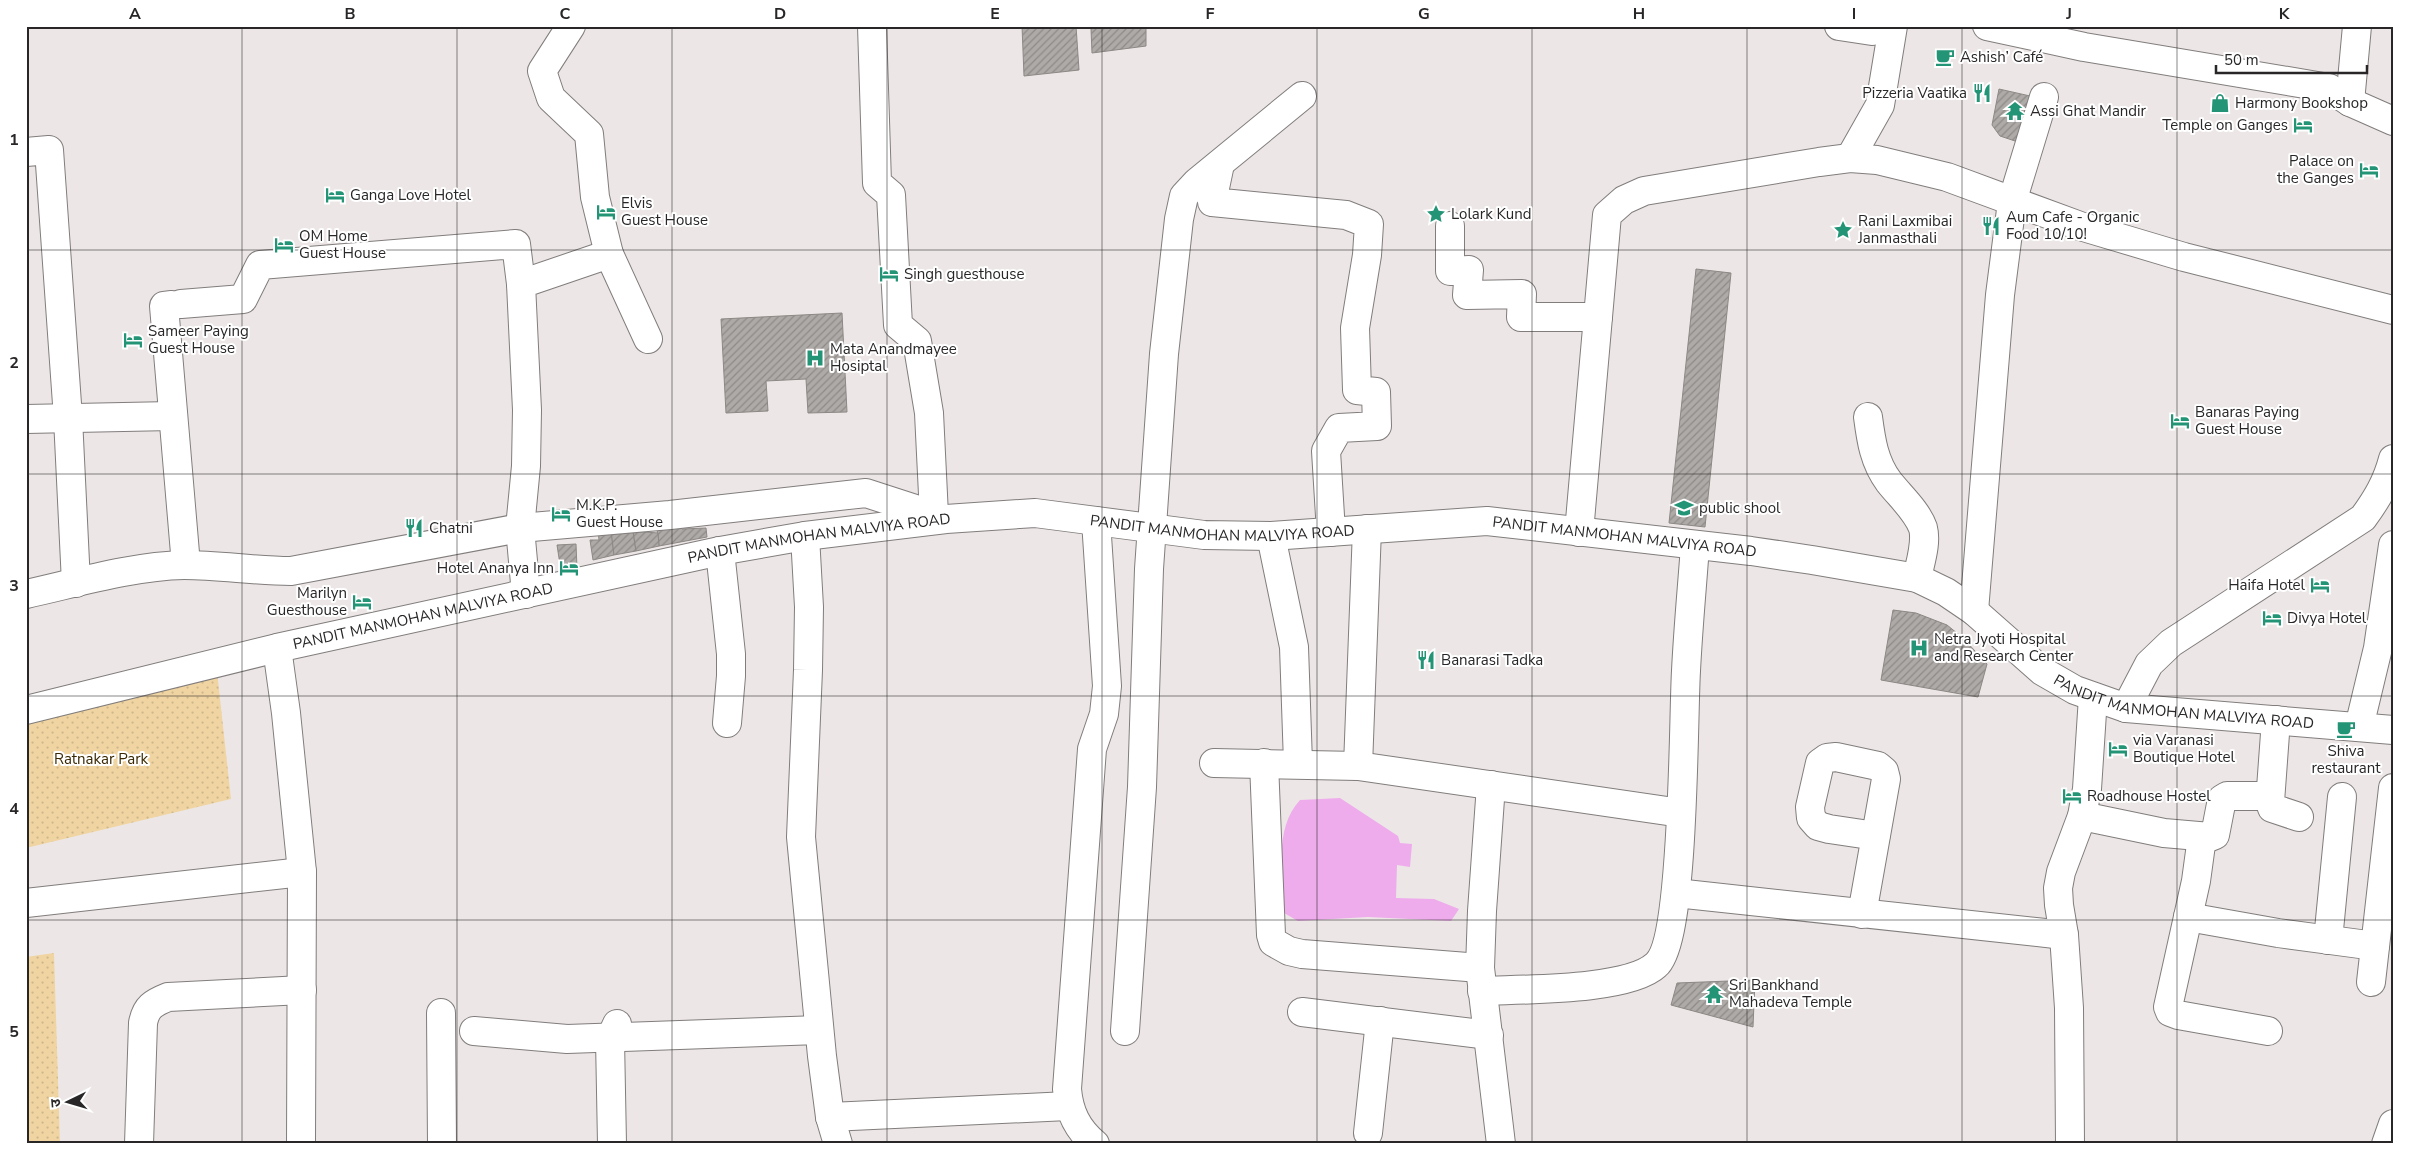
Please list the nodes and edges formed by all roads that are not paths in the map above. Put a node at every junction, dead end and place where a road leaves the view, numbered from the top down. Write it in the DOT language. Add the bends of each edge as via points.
graph roads {
  1 [pos="571,26"];
  2 [pos="872,26"];
  3 [pos="1839,26"];
  4 [pos="1884,26"];
  5 [pos="1893,26"];
  6 [pos="2357,26"];
  7 [pos="1995,27"];
  8 [pos="1302,96"];
  9 [pos="2044,97"];
  10 [pos="2350,102"];
  11 [pos="2393,121"];
  12 [pos="26,152"];
  13 [pos="1850,158"];
  14 [pos="1220,164"];
  15 [pos="2012,202"];
  16 [pos="1450,226"];
  17 [pos="608,254"];
  18 [pos="521,284"];
  19 [pos="2393,310"];
  20 [pos="1598,317"];
  21 [pos="648,339"];
  22 [pos="172,416"];
  23 [pos="1868,416"];
  24 [pos="68,418"];
  25 [pos="26,419"];
  26 [pos="2393,459"];
  27 [pos="940,517"];
  28 [pos="2363,518"];
  29 [pos="1096,521"];
  30 [pos="1151,527"];
  31 [pos="520,528"];
  32 [pos="2393,528"];
  33 [pos="1367,529"];
  34 [pos="1331,532"];
  35 [pos="1579,532"];
  36 [pos="805,536"];
  37 [pos="1271,536"];
  38 [pos="2393,545"];
  39 [pos="1695,546"];
  40 [pos="720,551"];
  41 [pos="186,565"];
  42 [pos="1917,578"];
  43 [pos="76,583"];
  44 [pos="26,594"];
  45 [pos="526,594"];
  46 [pos="1974,611"];
  47 [pos="277,648"];
  48 [pos="2093,697"];
  49 [pos="2126,708"];
  50 [pos="26,710"];
  51 [pos="2276,720"];
  52 [pos="727,723"];
  53 [pos="2359,727"];
  54 [pos="2393,730"];
  55 [pos="1214,763"];
  56 [pos="1264,763"];
  57 [pos="1298,764"];
  58 [pos="1358,766"];
  59 [pos="1491,785"];
  60 [pos="2393,788"];
  61 [pos="2270,796"];
  62 [pos="2342,798"];
  63 [pos="1681,813"];
  64 [pos="2082,816"];
  65 [pos="2299,817"];
  66 [pos="1876,836"];
  67 [pos="2202,838"];
  68 [pos="302,872"];
  69 [pos="1676,893"];
  70 [pos="26,903"];
  71 [pos="1862,914"];
  72 [pos="2188,917"];
  73 [pos="2064,935"];
  74 [pos="2328,940"];
  75 [pos="2375,946"];
  76 [pos="1481,980"];
  77 [pos="2371,982"];
  78 [pos="302,990"];
  79 [pos="1302,1012"];
  80 [pos="441,1013"];
  81 [pos="1380,1021"];
  82 [pos="819,1030"];
  83 [pos="1125,1030"];
  84 [pos="474,1031"];
  85 [pos="614,1031"];
  86 [pos="2268,1032"];
  87 [pos="1489,1035"];
  88 [pos="1068,1106"];
  89 [pos="830,1117"];
  90 [pos="2393,1124"];
  91 [pos="1368,1133"];
  92 [pos="139,1144"];
  93 [pos="301,1144"];
  94 [pos="442,1144"];
  95 [pos="612,1144"];
  96 [pos="838,1144"];
  97 [pos="1094,1144"];
  98 [pos="1502,1144"];
  99 [pos="2070,1144"];
  100 [pos="2386,1144"];
  1 -- 17 [label="street" via="542,71 551,98 589,134 595,197"];
  2 -- 27 [label="street" via="877,183 891,195 898,325 917,341 929,413"];
  3 -- 4 [label="street" via="1872,31"];
  5 -- 13 [label="street" via="1880,105"];
  6 -- 10 [label="street"];
  7 -- 10 [label="street" via="2084,47 2329,88"];
  8 -- 14 [label="street"];
  9 -- 15 [label="street"];
  10 -- 11 [label="street"];
  12 -- 24 [label="street" via="49,150"];
  13 -- 15 [label="street" via="1877,160 1947,176"];
  13 -- 20 [label="street" via="1644,191 1624,200 1607,216"];
  14 -- 30 [label="street" via="1184,196 1179,219 1164,354"];
  14 -- 34 [label="street" via="1212,202 1346,215 1369,224 1356,328 1357,390 1376,392 1378,426 1339,428 1326,451"];
  15 -- 19 [label="street" via="2184,257"];
  15 -- 46 [label="street" via="1999,304"];
  16 -- 20 [label="street" via="1450,271 1469,270 1467,295 1522,294 1521,317"];
  17 -- 18 [label="street"];
  17 -- 21 [label="street"];
  18 -- 22 [label="street" via="516,244 260,265 243,298 164,306"];
  18 -- 31 [label="street" via="527,410"];
  20 -- 35 [label="street"];
  22 -- 24 [label="street"];
  22 -- 41 [label="street"];
  23 -- 42 [label="street" via="1878,464 1923,528"];
  24 -- 25 [label="street"];
  24 -- 43 [label="street"];
  26 -- 28 [label="street" via="2380,495"];
  27 -- 29 [label="street, PANDIT MANMOHAN MALVIYA ROAD" via="1034,513"];
  27 -- 31 [label="street" via="866,493"];
  27 -- 36 [label="street, PANDIT MANMOHAN MALVIYA ROAD"];
  28 -- 32 [label="street"];
  28 -- 49 [label="street" via="2170,643 2148,664"];
  29 -- 30 [label="street, PANDIT MANMOHAN MALVIYA ROAD"];
  29 -- 88 [label="street" via="1106,700 1092,749 1068,1057"];
  30 -- 37 [label="street, PANDIT MANMOHAN MALVIYA ROAD" via="1204,535"];
  30 -- 83 [label="street" via="1142,787"];
  31 -- 41 [label="street" via="291,571"];
  31 -- 45 [label="street"];
  33 -- 34 [label="street, PANDIT MANMOHAN MALVIYA ROAD"];
  33 -- 35 [label="street, PANDIT MANMOHAN MALVIYA ROAD" via="1487,521"];
  33 -- 58 [label="street"];
  34 -- 37 [label="street, PANDIT MANMOHAN MALVIYA ROAD"];
  35 -- 39 [label="street, PANDIT MANMOHAN MALVIYA ROAD"];
  36 -- 40 [label="street, PANDIT MANMOHAN MALVIYA ROAD"];
  36 -- 82 [label="street" via="808,670 800,838"];
  37 -- 57 [label="street" via="1294,647"];
  38 -- 53 [label="street" via="2378,648"];
  39 -- 42 [label="street, PANDIT MANMOHAN MALVIYA ROAD" via="1752,551"];
  39 -- 63 [label="street" via="1686,669"];
  40 -- 45 [label="street, PANDIT MANMOHAN MALVIYA ROAD"];
  40 -- 52 [label="street" via="731,654"];
  41 -- 43 [label="street" via="156,567"];
  42 -- 46 [label="street, PANDIT MANMOHAN MALVIYA ROAD"];
  43 -- 44 [label="street"];
  45 -- 47 [label="street, PANDIT MANMOHAN MALVIYA ROAD"];
  46 -- 48 [label="street, PANDIT MANMOHAN MALVIYA ROAD" via="2042,671"];
  47 -- 50 [label="street, PANDIT MANMOHAN MALVIYA ROAD"];
  47 -- 68 [label="street"];
  48 -- 49 [label="street, PANDIT MANMOHAN MALVIYA ROAD"];
  48 -- 64 [label="street" via="2088,780"];
  49 -- 51 [label="street, PANDIT MANMOHAN MALVIYA ROAD"];
  51 -- 53 [label="street, PANDIT MANMOHAN MALVIYA ROAD"];
  51 -- 61 [label="street"];
  53 -- 54 [label="street, PANDIT MANMOHAN MALVIYA ROAD"];
  55 -- 56 [label="street"];
  56 -- 57 [label="street"];
  56 -- 76 [label="street" via="1273,942 1302,954"];
  57 -- 58 [label="street"];
  58 -- 59 [label="street"];
  59 -- 63 [label="street"];
  59 -- 76 [label="street" via="1482,911"];
  60 -- 75 [label="street"];
  61 -- 65 [label="street" via="2272,808"];
  61 -- 67 [label="street" via="2222,798 2215,835"];
  62 -- 74 [label="street"];
  63 -- 69 [label="street"];
  64 -- 67 [label="street"];
  64 -- 73 [label="street" via="2058,888"];
  66 -- 71 [label="street"];
  67 -- 72 [label="street"];
  68 -- 70 [label="street"];
  68 -- 78 [label="street"];
  69 -- 71 [label="street"];
  69 -- 76 [label="street" via="1663,957 1656,966 1644,972 1579,986"];
  71 -- 73 [label="street"];
  72 -- 74 [label="street"];
  72 -- 86 [label="street" via="2168,1007 2170,1012"];
  73 -- 99 [label="street" via="2069,1008"];
  74 -- 75 [label="street"];
  75 -- 77 [label="street"];
  76 -- 87 [label="street"];
  78 -- 92 [label="street" via="168,997 154,1002 145,1011 143,1023"];
  78 -- 93 [label="street"];
  79 -- 81 [label="street"];
  80 -- 94 [label="street"];
  81 -- 87 [label="street"];
  81 -- 91 [label="street"];
  82 -- 85 [label="street"];
  82 -- 89 [label="street"];
  84 -- 85 [label="street" via="567,1039"];
  85 -- 95 [label="street"];
  87 -- 98 [label="street"];
  88 -- 89 [label="street"];
  88 -- 97 [label="street" via="1077,1125"];
  89 -- 96 [label="street"];
  90 -- 100 [label="street"];
}
